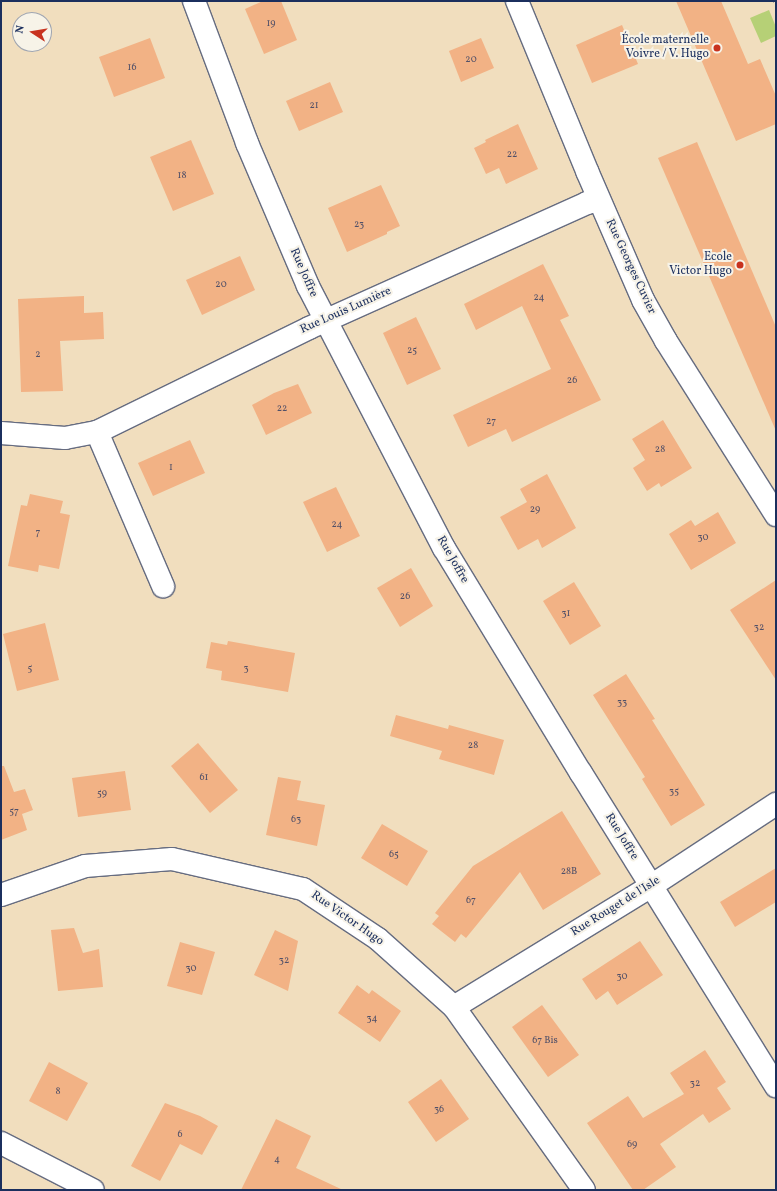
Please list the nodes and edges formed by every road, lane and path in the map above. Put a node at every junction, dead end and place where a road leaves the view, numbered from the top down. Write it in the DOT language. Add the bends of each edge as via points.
graph roads {
  1 [pos="194,1"];
  2 [pos="517,1"];
  3 [pos="775,1"];
  4 [pos="776,4"];
  5 [pos="599,200"];
  6 [pos="324,321"];
  7 [pos="97,432"];
  8 [pos="1,433"];
  9 [pos="776,515"];
  10 [pos="163,586"];
  11 [pos="776,804"];
  12 [pos="651,884"];
  13 [pos="1,895"];
  14 [pos="454,1007"];
  15 [pos="776,1086"];
  16 [pos="1,1142"];
  17 [pos="93,1190"];
  18 [pos="584,1190"];
  1 -- 6 [label="street, Rue Joffre" via="247,143"];
  2 -- 5 [label="street, Rue Georges Cuvier"];
  3 -- 4 [label="path"];
  5 -- 6 [label="street, Rue Louis Lumière" via="580,206"];
  5 -- 9 [label="street, Rue Georges Cuvier" via="643,300 666,341"];
  6 -- 7 [label="street, Rue Louis Lumière"];
  6 -- 12 [label="street, Rue Joffre" via="444,548"];
  7 -- 8 [label="street, Rue Louis Lumière" via="65,438"];
  7 -- 10 [label="street"];
  11 -- 12 [label="street, Rue Rouget de l'Isle"];
  12 -- 14 [label="street, Rue Rouget de l'Isle"];
  12 -- 15 [label="street, Rue Joffre"];
  13 -- 14 [label="street, Rue Victor Hugo" via="85,866 172,859 303,889 378,939"];
  14 -- 18 [label="street, Rue Victor Hugo"];
  16 -- 17 [label="street"];
}
